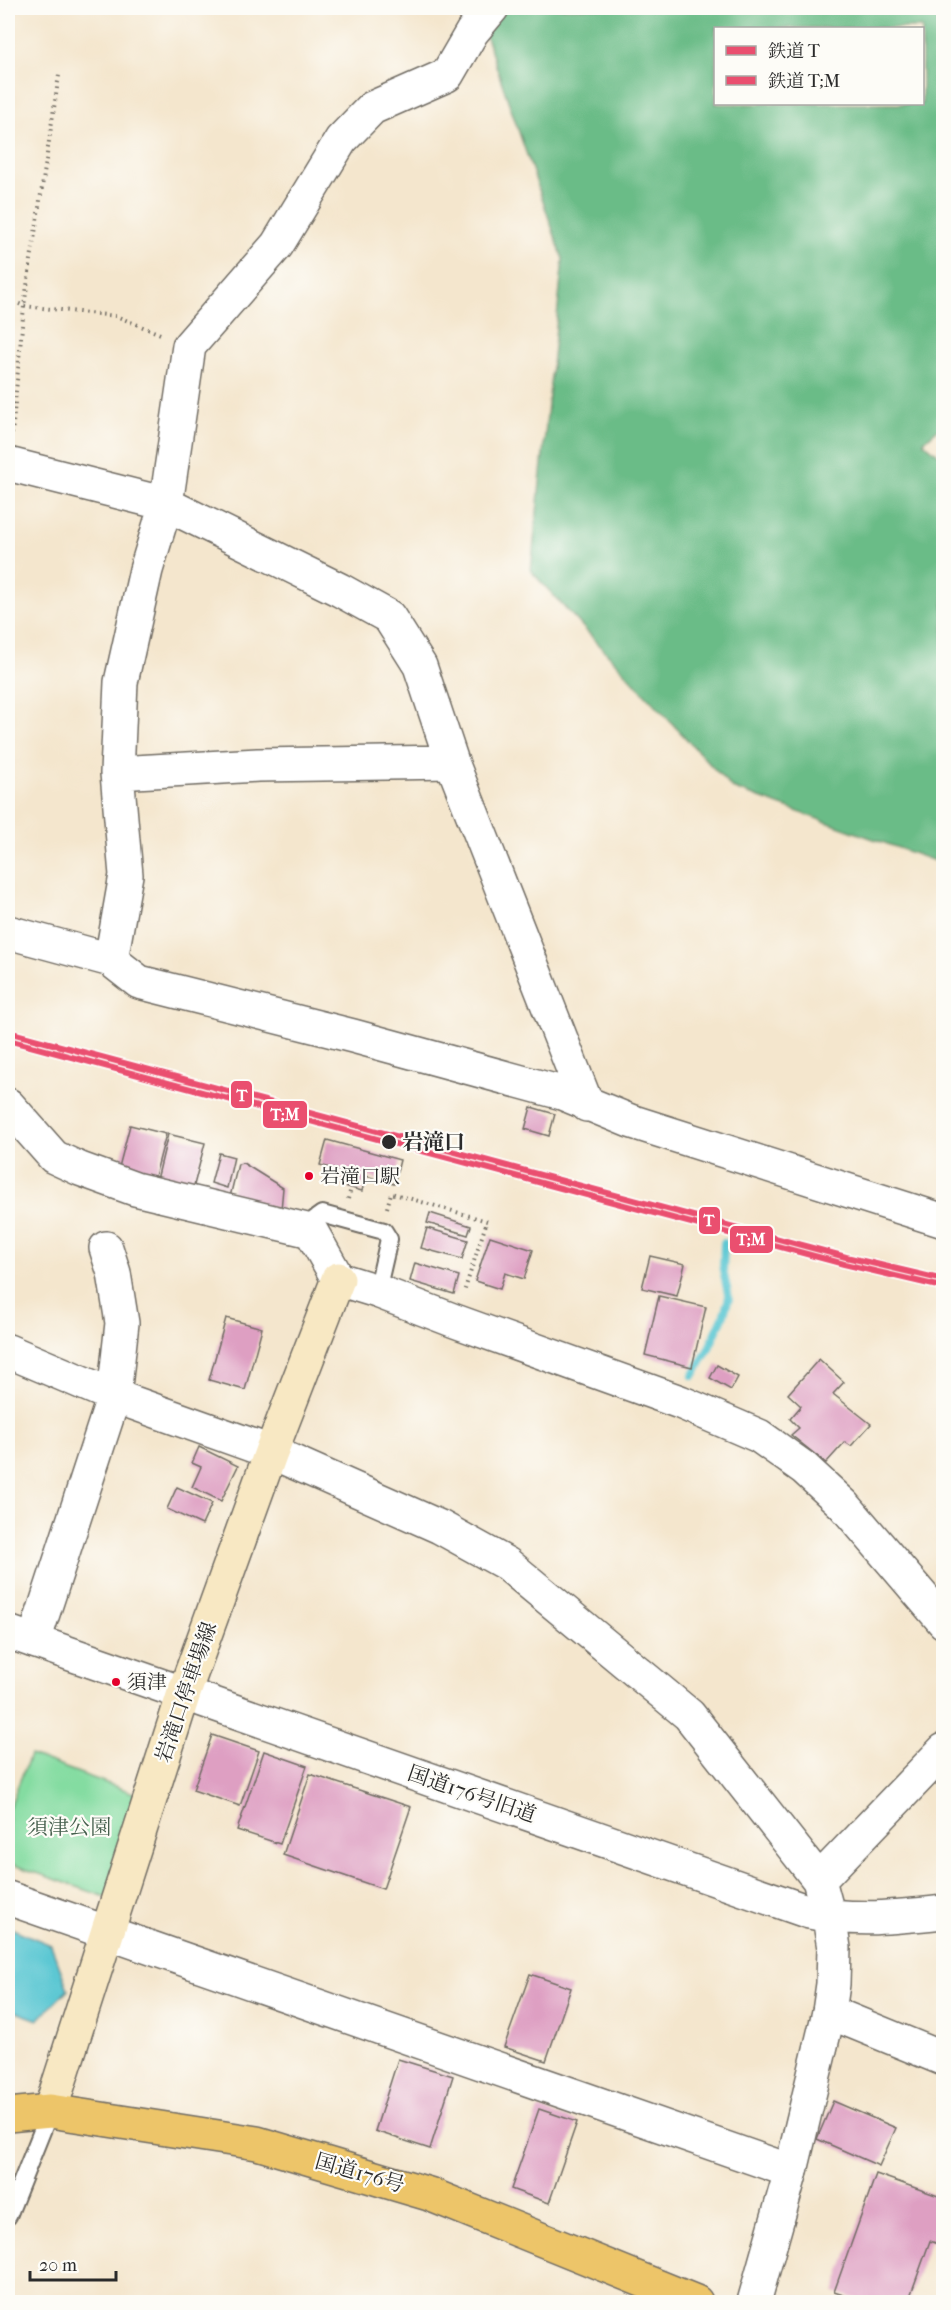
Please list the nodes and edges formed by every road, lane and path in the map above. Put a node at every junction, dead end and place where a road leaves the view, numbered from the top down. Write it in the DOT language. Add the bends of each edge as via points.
graph roads {
  1 [pos="492,8"];
  2 [pos="59,75"];
  3 [pos="8,299"];
  4 [pos="24,306"];
  5 [pos="189,346"];
  6 [pos="8,464"];
  7 [pos="166,504"];
  8 [pos="452,762"];
  9 [pos="117,773"];
  10 [pos="8,932"];
  11 [pos="111,960"];
  12 [pos="8,1105"];
  13 [pos="587,1105"];
  14 [pos="8,1144"];
  15 [pos="54,1157"];
  16 [pos="944,1221"];
  17 [pos="311,1231"];
  18 [pos="106,1248"];
  19 [pos="338,1279"];
  20 [pos="377,1291"];
  21 [pos="8,1352"];
  22 [pos="114,1396"];
  23 [pos="271,1452"];
  24 [pos="944,1622"];
  25 [pos="21,1636"];
  26 [pos="184,1693"];
  27 [pos="944,1750"];
  28 [pos="819,1880"];
  29 [pos="8,1898"];
  30 [pos="944,1912"];
  31 [pos="829,1917"];
  32 [pos="109,1932"];
  33 [pos="829,2012"];
  34 [pos="944,2059"];
  35 [pos="50,2111"];
  36 [pos="8,2115"];
  37 [pos="791,2171"];
  38 [pos="8,2216"];
  39 [pos="696,2302"];
  40 [pos="754,2302"];
  1 -- 5 [label="street" via="472,32 447,75 372,108 341,140 277,245"];
  2 -- 4 [label="path"];
  3 -- 4 [label="path"];
  4 -- 5 [label="path" via="116,316"];
  4 -- 6 [label="path"];
  5 -- 7 [label="street"];
  6 -- 7 [label="street"];
  7 -- 8 [label="street" via="389,617 420,666"];
  7 -- 9 [label="street" via="138,601 121,682"];
  8 -- 9 [label="street" via="258,765"];
  8 -- 13 [label="street"];
  9 -- 11 [label="street" via="126,875"];
  10 -- 11 [label="street"];
  11 -- 13 [label="street" via="138,982 469,1067 562,1093"];
  12 -- 15 [label="street"];
  13 -- 16 [label="street"];
  14 -- 15 [label="street"];
  15 -- 17 [label="street" via="135,1189"];
  17 -- 19 [label="street"];
  17 -- 20 [label="lane" via="315,1219 322,1214 384,1231 389,1239"];
  18 -- 22 [label="street" via="122,1323"];
  19 -- 20 [label="street"];
  19 -- 23 [label="main road, 岩滝口停車場線"];
  20 -- 24 [label="street" via="680,1402 759,1436 804,1468 844,1505"];
  21 -- 22 [label="street"];
  22 -- 23 [label="street"];
  22 -- 25 [label="street"];
  23 -- 26 [label="main road, 岩滝口停車場線"];
  23 -- 28 [label="street" via="440,1527 507,1564 689,1715"];
  25 -- 26 [label="street, 国道176号旧道"];
  26 -- 31 [label="street, 国道176号旧道"];
  26 -- 32 [label="main road, 岩滝口停車場線"];
  27 -- 28 [label="street"];
  28 -- 31 [label="street"];
  29 -- 32 [label="street"];
  30 -- 31 [label="street, 国道176号旧道" via="876,1919"];
  31 -- 33 [label="street" via="834,1948"];
  32 -- 35 [label="main road, 岩滝口停車場線"];
  32 -- 37 [label="street"];
  33 -- 34 [label="street"];
  33 -- 37 [label="street"];
  35 -- 36 [label="highway, 国道176号"];
  35 -- 38 [label="lane"];
  35 -- 39 [label="highway, 国道176号" via="257,2143 429,2193"];
  37 -- 40 [label="street"];
}
